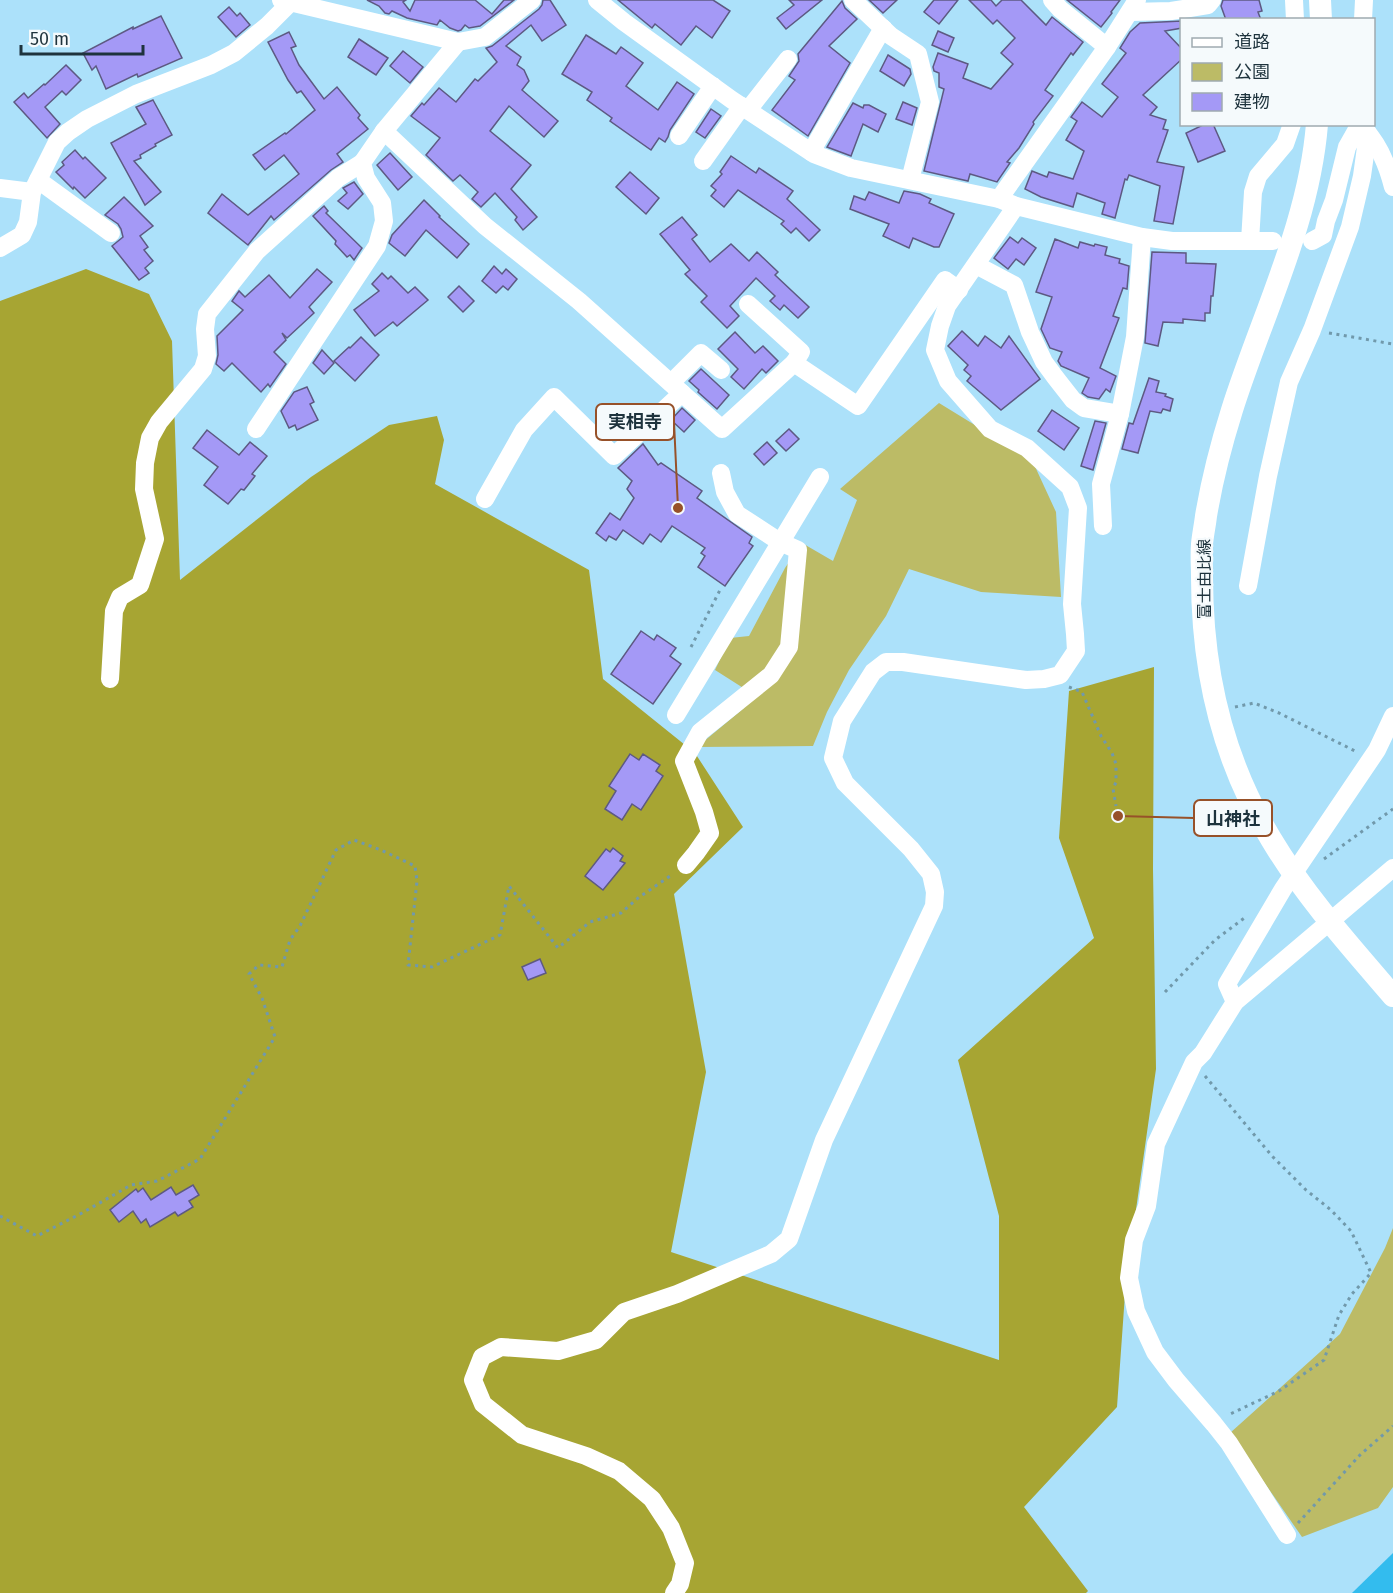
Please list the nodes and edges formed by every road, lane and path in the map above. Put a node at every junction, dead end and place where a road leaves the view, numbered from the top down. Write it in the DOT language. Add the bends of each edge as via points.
graph roads {
  1 [pos="532,0"];
  2 [pos="597,0"];
  3 [pos="853,0"];
  4 [pos="1052,0"];
  5 [pos="1212,0"];
  6 [pos="1294,0"];
  7 [pos="1320,0"];
  8 [pos="1364,0"];
  9 [pos="288,1"];
  10 [pos="1134,6"];
  11 [pos="1295,18"];
  12 [pos="1321,18"];
  13 [pos="1363,18"];
  14 [pos="883,28"];
  15 [pos="458,42"];
  16 [pos="1107,47"];
  17 [pos="788,58"];
  18 [pos="713,86"];
  19 [pos="745,108"];
  20 [pos="1291,126"];
  21 [pos="1317,126"];
  22 [pos="1359,126"];
  23 [pos="1362,126"];
  24 [pos="384,131"];
  25 [pos="1368,133"];
  26 [pos="679,136"];
  27 [pos="811,152"];
  28 [pos="703,161"];
  29 [pos="362,163"];
  30 [pos="910,180"];
  31 [pos="35,186"];
  32 [pos="1393,187"];
  33 [pos="0,188"];
  34 [pos="999,199"];
  35 [pos="1016,206"];
  36 [pos="111,232"];
  37 [pos="1142,237"];
  38 [pos="1250,241"];
  39 [pos="1273,241"];
  40 [pos="1312,241"];
  41 [pos="0,248"];
  42 [pos="976,265"];
  43 [pos="959,290"];
  44 [pos="748,304"];
  45 [pos="1312,330"];
  46 [pos="1393,344"];
  47 [pos="794,363"];
  48 [pos="721,370"];
  49 [pos="677,388"];
  50 [pos="1120,414"];
  51 [pos="256,429"];
  52 [pos="721,473"];
  53 [pos="820,477"];
  54 [pos="485,499"];
  55 [pos="1102,526"];
  56 [pos="780,543"];
  57 [pos="1248,586"];
  58 [pos="721,588"];
  59 [pos="691,647"];
  60 [pos="110,679"];
  61 [pos="1064,686"];
  62 [pos="1230,707"];
  63 [pos="676,715"];
  64 [pos="1393,716"];
  65 [pos="1371,759"];
  66 [pos="1116,806"];
  67 [pos="686,865"];
  68 [pos="1393,868"];
  69 [pos="1393,996"];
  70 [pos="1235,1002"];
  71 [pos="1194,1062"];
  72 [pos="0,1216"];
  73 [pos="1214,1424"];
  74 [pos="1393,1426"];
  75 [pos="1287,1535"];
  76 [pos="674,1593"];
  1 -- 15 [label="street" via="485,37"];
  2 -- 18 [label="street"];
  3 -- 14 [label="street"];
  4 -- 16 [label="street"];
  5 -- 10 [label="street" via="1208,5 1171,11"];
  6 -- 11 [label="street"];
  7 -- 12 [label="main road"];
  8 -- 13 [label="street"];
  9 -- 15 [label="street"];
  9 -- 31 [label="street" via="267,26 234,53 211,66 136,94 68,132 57,142"];
  10 -- 16 [label="street"];
  14 -- 27 [label="street"];
  14 -- 30 [label="street" via="918,54 930,102"];
  15 -- 24 [label="street"];
  16 -- 34 [label="street"];
  17 -- 19 [label="street"];
  18 -- 19 [label="street"];
  18 -- 26 [label="street"];
  19 -- 27 [label="street"];
  19 -- 28 [label="street"];
  20 -- 38 [label="street" via="1285,144 1258,176 1253,192"];
  21 -- 69 [label="main road, 富士由比線" via="1300,217 1233,409 1212,482 1202,543 1202,607 1209,672 1222,732 1242,786 1302,887"];
  22 -- 40 [label="street" via="1347,147 1323,235"];
  23 -- 25 [label="street"];
  24 -- 29 [label="street"];
  24 -- 49 [label="street" via="485,226 579,301"];
  25 -- 32 [label="street"];
  25 -- 45 [label="street" via="1350,227"];
  27 -- 30 [label="street" via="851,168"];
  29 -- 51 [label="street" via="366,178 382,203 384,221 377,246"];
  29 -- 60 [label="street" via="338,178 257,250 207,314 207,356 203,369 150,438 144,489 155,539 140,585 120,597 114,610"];
  30 -- 34 [label="street"];
  31 -- 33 [label="street"];
  31 -- 36 [label="street"];
  31 -- 41 [label="street" via="22,235"];
  34 -- 35 [label="street"];
  35 -- 37 [label="street"];
  35 -- 42 [label="street"];
  37 -- 38 [label="street"];
  37 -- 50 [label="street" via="1135,337"];
  38 -- 39 [label="street"];
  42 -- 43 [label="street"];
  42 -- 50 [label="street" via="1014,285 1044,362 1074,400 1084,408"];
  43 -- 47 [label="street" via="945,280 858,406"];
  43 -- 76 [label="street" via="947,306 935,350 948,381 990,429 1027,448 1070,487 1078,508 1072,604 1076,651 1060,675 1044,680 886,662 873,672 842,721 833,758 845,783 931,874 934,906 824,1140 789,1239 771,1254 624,1312 596,1340 558,1351 501,1347 482,1357 473,1380 483,1404 522,1435 619,1471 652,1499 671,1528 685,1563"];
  44 -- 47 [label="street" via="801,352"];
  45 -- 46 [label="path"];
  45 -- 57 [label="street" via="1289,382"];
  47 -- 49 [label="street" via="723,429"];
  48 -- 49 [label="street" via="701,353"];
  49 -- 54 [label="street" via="615,456 554,397 524,430"];
  50 -- 55 [label="street" via="1101,484"];
  52 -- 56 [label="street" via="725,492 737,514"];
  53 -- 56 [label="street"];
  56 -- 63 [label="street"];
  56 -- 67 [label="street" via="798,550 789,647 771,675 700,732 684,761 710,833"];
  58 -- 59 [label="path"];
  61 -- 66 [label="path" via="1082,692 1112,753 1116,764"];
  62 -- 65 [label="path" via="1254,703"];
  64 -- 65 [label="street"];
  65 -- 70 [label="street" via="1283,889 1227,984"];
  67 -- 72 [label="path" via="621,914 590,922 558,948 510,886 500,935 432,967 408,965 417,881 415,866 354,840 336,850 290,940 282,967 259,964 249,974 275,1037 200,1159 157,1181 131,1185 37,1236"];
  68 -- 70 [label="street"];
  70 -- 71 [label="street"];
  71 -- 73 [label="street" via="1156,1144 1147,1206 1134,1240 1129,1278 1136,1311 1155,1352"];
  71 -- 73 [label="path" via="1272,1156 1351,1231 1371,1273 1339,1315 1324,1360 1279,1391"];
  73 -- 75 [label="street"];
  74 -- 75 [label="path" via="1360,1455"];
}
